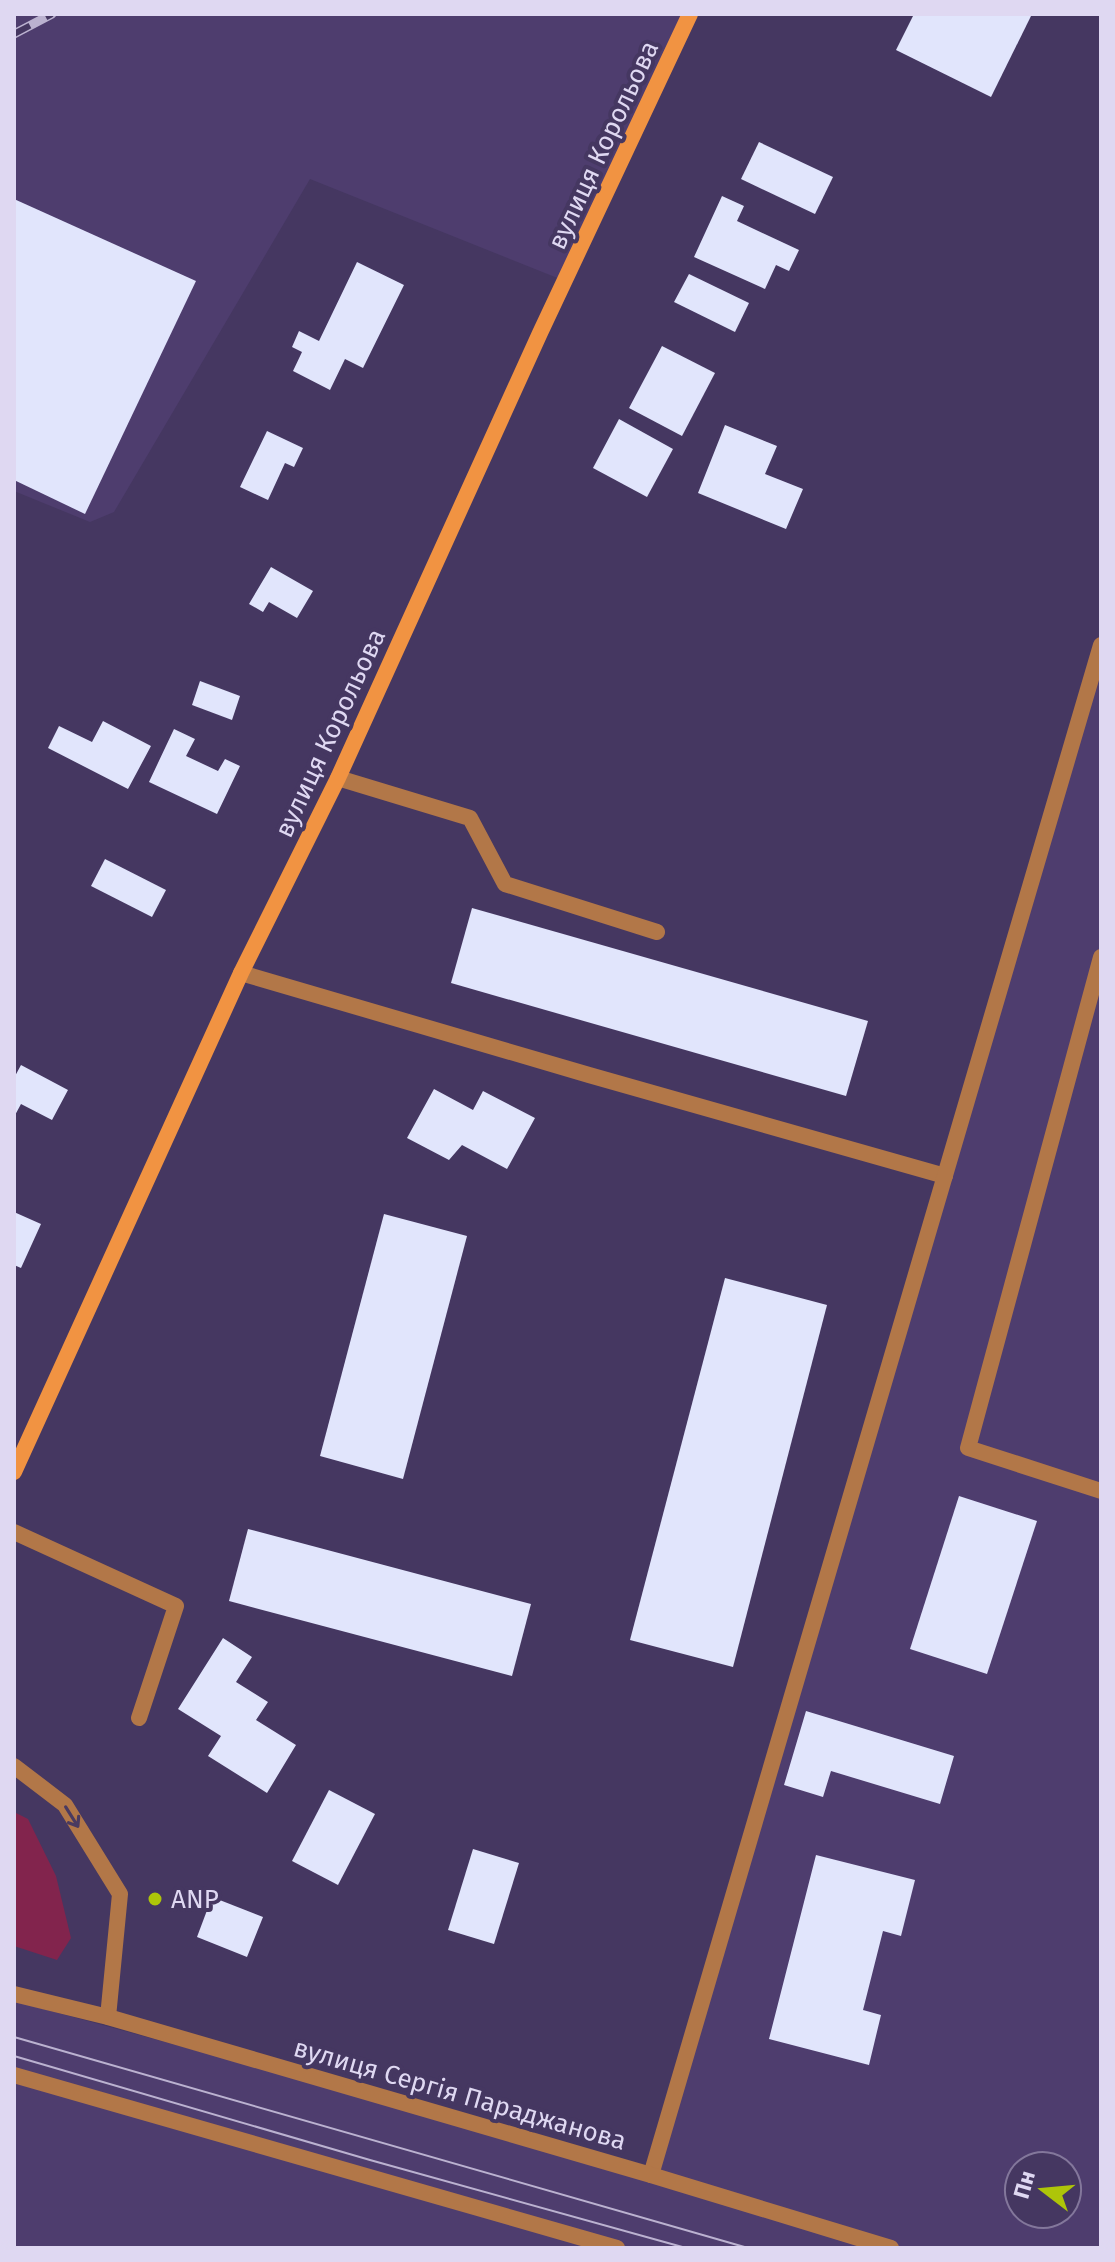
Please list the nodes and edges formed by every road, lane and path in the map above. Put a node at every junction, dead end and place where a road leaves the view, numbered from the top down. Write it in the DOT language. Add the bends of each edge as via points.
graph roads {
  1 [pos="690,14"];
  2 [pos="1101,645"];
  3 [pos="338,778"];
  4 [pos="657,932"];
  5 [pos="1101,957"];
  6 [pos="241,973"];
  7 [pos="945,1176"];
  8 [pos="14,1472"];
  9 [pos="1101,1491"];
  10 [pos="14,1532"];
  11 [pos="139,1718"];
  12 [pos="14,1766"];
  13 [pos="14,1994"];
  14 [pos="108,2017"];
  15 [pos="14,2075"];
  16 [pos="651,2175"];
  17 [pos="617,2248"];
  18 [pos="891,2248"];
  1 -- 3 [label="main road, вулиця Корольова"];
  2 -- 7 [label="street"];
  3 -- 4 [label="street" via="470,818 505,884"];
  3 -- 6 [label="main road, вулиця Корольова"];
  5 -- 9 [label="street" via="968,1448"];
  6 -- 7 [label="street"];
  6 -- 8 [label="main road, вулиця Корольова"];
  7 -- 16 [label="street"];
  10 -- 11 [label="street" via="176,1606"];
  12 -- 14 [label="street, one-way" via="65,1805 120,1894"];
  13 -- 14 [label="street, вулиця Сергія Параджанова"];
  14 -- 16 [label="street, вулиця Сергія Параджанова"];
  15 -- 17 [label="street"];
  16 -- 18 [label="street, вулиця Сергія Параджанова"];
}
